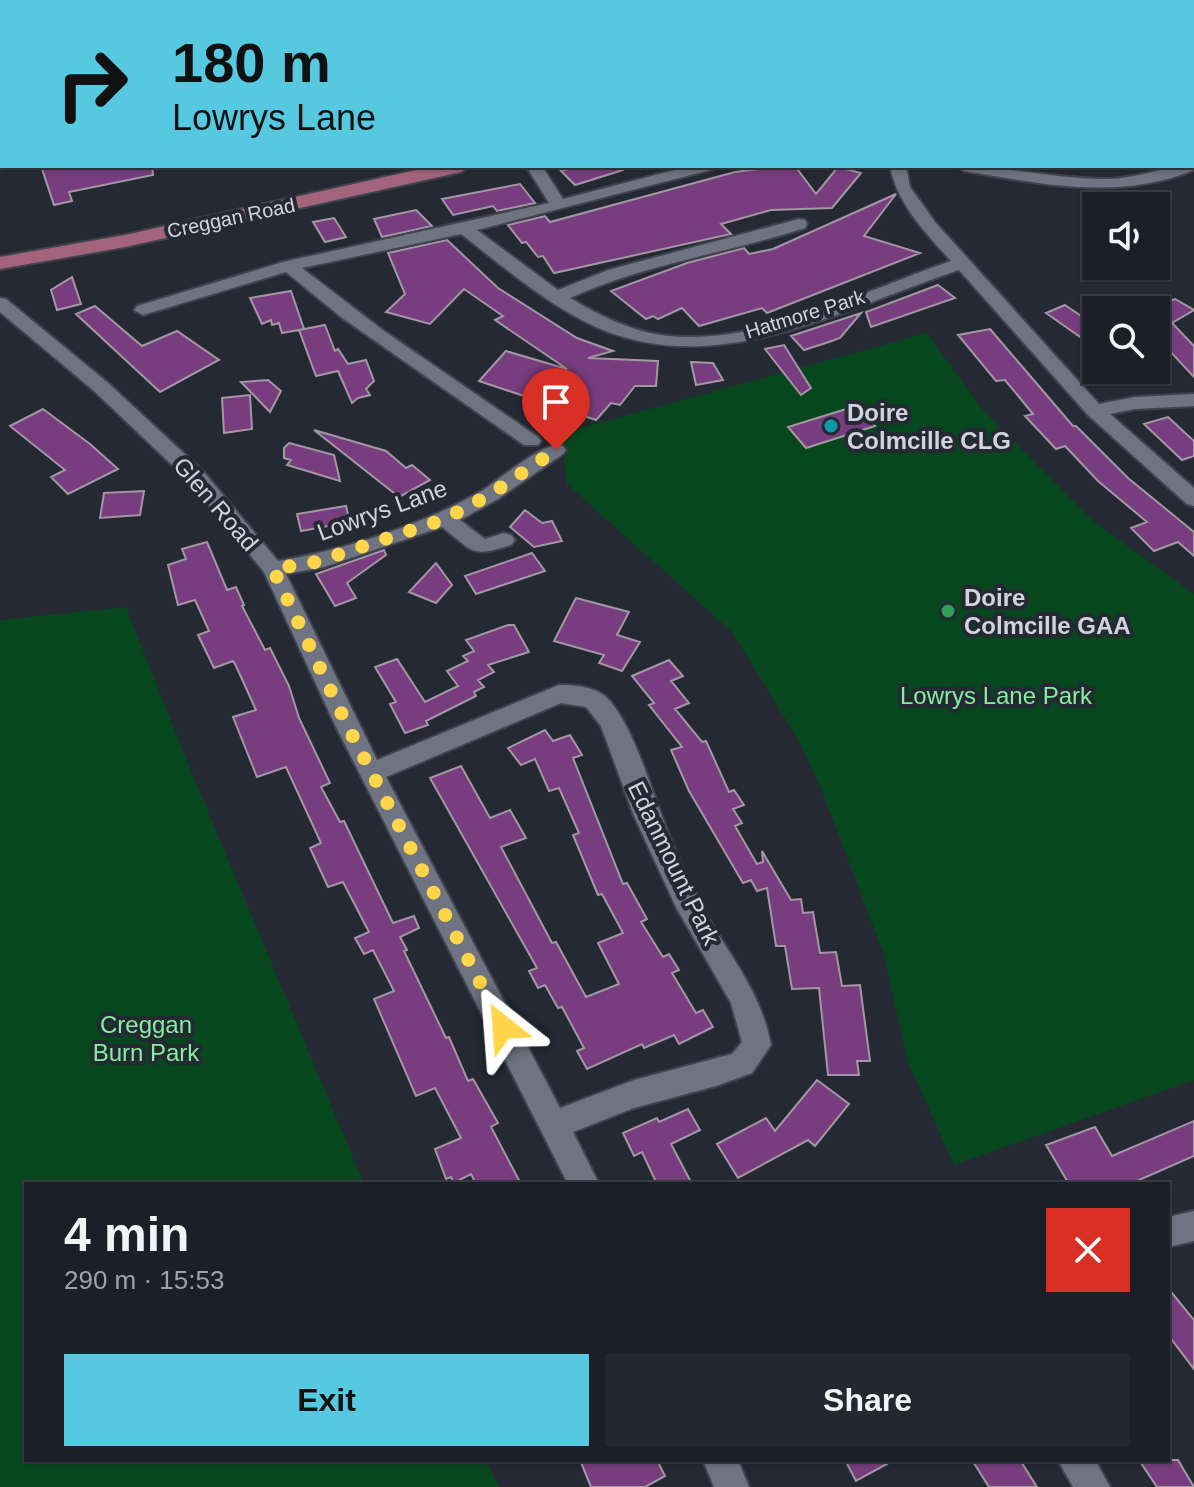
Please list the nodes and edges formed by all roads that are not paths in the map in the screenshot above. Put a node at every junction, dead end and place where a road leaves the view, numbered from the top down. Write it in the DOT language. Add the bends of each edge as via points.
graph roads {
  1 [pos="452,168"];
  2 [pos="535,168"];
  3 [pos="700,168"];
  4 [pos="898,168"];
  5 [pos="977,168"];
  6 [pos="1186,168"];
  7 [pos="559,205"];
  8 [pos="799,224"];
  9 [pos="464,228"];
  10 [pos="0,263"];
  11 [pos="962,263"];
  12 [pos="289,266"];
  13 [pos="556,298"];
  14 [pos="0,303"];
  15 [pos="143,310"];
  16 [pos="1194,400"];
  17 [pos="1095,411"];
  18 [pos="1194,499"];
  19 [pos="445,519"];
  20 [pos="504,540"];
  21 [pos="273,569"];
  22 [pos="372,773"];
  23 [pos="556,1124"];
  24 [pos="583,1182"];
  25 [pos="1194,1226"];
  26 [pos="1170,1232"];
  27 [pos="721,1462"];
  28 [pos="1076,1462"];
  29 [pos="732,1487"];
  30 [pos="1093,1487"];
  1 -- 10 [label="main road, Creggan Road" via="125,241"];
  2 -- 7 [label="street"];
  3 -- 7 [label="street"];
  4 -- 11 [label="street" via="902,187"];
  5 -- 6 [label="street" via="1108,184 1170,177"];
  7 -- 9 [label="street"];
  8 -- 13 [label="street" via="621,273"];
  9 -- 12 [label="street"];
  9 -- 13 [label="street, Hatmore Park"];
  11 -- 13 [label="street, Hatmore Park" via="758,333 685,342 623,332"];
  11 -- 17 [label="street"];
  12 -- 15 [label="street"];
  12 -- 19 [label="street, Lowrys Lane" via="381,339 549,454"];
  14 -- 21 [label="street, Glen Road" via="196,476"];
  16 -- 17 [label="street"];
  17 -- 18 [label="street"];
  19 -- 20 [label="street" via="476,550"];
  19 -- 21 [label="street, Lowrys Lane" via="316,562"];
  21 -- 22 [label="street, Glen Road"];
  22 -- 23 [label="street, Glen Road"];
  22 -- 23 [label="street, Edanmount Park" via="559,694 581,694 609,718 699,925 754,1019 757,1045 742,1064 634,1094"];
  23 -- 24 [label="street, Glen Road"];
  25 -- 26 [label="street"];
  27 -- 29 [label="street"];
  28 -- 30 [label="street"];
}
